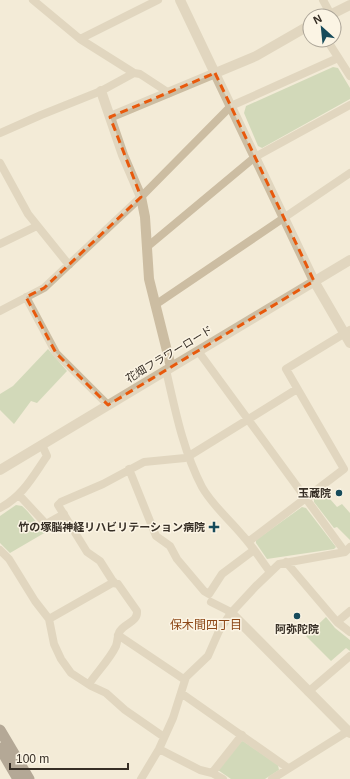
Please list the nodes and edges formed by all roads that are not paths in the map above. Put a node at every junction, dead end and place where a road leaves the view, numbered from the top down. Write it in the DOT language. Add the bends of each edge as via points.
graph roads {
  1 [pos="33,0"];
  2 [pos="158,0"];
  3 [pos="180,0"];
  4 [pos="302,30"];
  5 [pos="80,39"];
  6 [pos="332,48"];
  7 [pos="338,58"];
  8 [pos="134,73"];
  9 [pos="215,73"];
  10 [pos="350,76"];
  11 [pos="101,92"];
  12 [pos="169,93"];
  13 [pos="350,105"];
  14 [pos="231,106"];
  15 [pos="110,117"];
  16 [pos="0,133"];
  17 [pos="255,157"];
  18 [pos="0,163"];
  19 [pos="350,173"];
  20 [pos="142,197"];
  21 [pos="284,218"];
  22 [pos="37,226"];
  23 [pos="0,244"];
  24 [pos="147,248"];
  25 [pos="350,260"];
  26 [pos="69,265"];
  27 [pos="314,281"];
  28 [pos="26,298"];
  29 [pos="155,305"];
  30 [pos="0,311"];
  31 [pos="347,332"];
  32 [pos="350,343"];
  33 [pos="198,351"];
  34 [pos="169,369"];
  35 [pos="297,389"];
  36 [pos="108,405"];
  37 [pos="248,419"];
  38 [pos="42,444"];
  39 [pos="189,456"];
  40 [pos="129,469"];
  41 [pos="0,470"];
  42 [pos="19,495"];
  43 [pos="305,498"];
  44 [pos="0,508"];
  45 [pos="64,514"];
  46 [pos="248,542"];
  47 [pos="347,549"];
  48 [pos="0,550"];
  49 [pos="254,550"];
  50 [pos="286,562"];
  51 [pos="270,572"];
  52 [pos="114,582"];
  53 [pos="211,602"];
  54 [pos="350,611"];
  55 [pos="231,613"];
  56 [pos="49,620"];
  57 [pos="337,622"];
  58 [pos="350,632"];
  59 [pos="118,635"];
  60 [pos="350,656"];
  61 [pos="184,680"];
  62 [pos="89,684"];
  63 [pos="308,692"];
  64 [pos="181,693"];
  65 [pos="0,730"];
  66 [pos="349,732"];
  67 [pos="242,735"];
  68 [pos="164,737"];
  69 [pos="0,748"];
  70 [pos="159,749"];
  71 [pos="288,768"];
  72 [pos="212,773"];
  73 [pos="18,779"];
  74 [pos="29,779"];
  75 [pos="141,779"];
  76 [pos="222,779"];
  77 [pos="272,779"];
  1 -- 5 [label="street"];
  2 -- 5 [label="street"];
  3 -- 9 [label="street"];
  4 -- 9 [label="street" via="261,53"];
  5 -- 8 [label="street"];
  6 -- 7 [label="street"];
  7 -- 10 [label="street"];
  7 -- 14 [label="street"];
  8 -- 11 [label="street"];
  8 -- 12 [label="street" via="140,74"];
  9 -- 12 [label="street"];
  9 -- 14 [label="street"];
  11 -- 15 [label="street"];
  11 -- 16 [label="street"];
  12 -- 15 [label="street"];
  13 -- 17 [label="street"];
  14 -- 17 [label="street"];
  14 -- 20 [label="street"];
  15 -- 20 [label="street" via="123,155"];
  17 -- 21 [label="street"];
  17 -- 24 [label="street"];
  18 -- 22 [label="street"];
  19 -- 21 [label="street"];
  20 -- 24 [label="street"];
  20 -- 26 [label="street"];
  21 -- 27 [label="street"];
  21 -- 29 [label="street"];
  22 -- 23 [label="street"];
  22 -- 26 [label="street"];
  24 -- 29 [label="street" via="149,279"];
  25 -- 27 [label="street, 花畑フラワーロード"];
  26 -- 28 [label="street" via="44,288"];
  27 -- 31 [label="street"];
  27 -- 33 [label="street, 花畑フラワーロード"];
  28 -- 30 [label="street"];
  28 -- 36 [label="street" via="56,353"];
  29 -- 34 [label="street" via="167,347"];
  31 -- 32 [label="street"];
  31 -- 35 [label="street" via="286,369"];
  33 -- 34 [label="street, 花畑フラワーロード"];
  33 -- 37 [label="street"];
  34 -- 36 [label="street, 花畑フラワーロード"];
  34 -- 39 [label="street" via="180,428"];
  35 -- 37 [label="street"];
  35 -- 43 [label="street" via="344,469"];
  36 -- 38 [label="street, 花畑フラワーロード"];
  37 -- 39 [label="street"];
  37 -- 43 [label="street"];
  38 -- 41 [label="street, 花畑フラワーロード"];
  38 -- 42 [label="street" via="47,456"];
  39 -- 40 [label="street" via="144,462"];
  39 -- 46 [label="street" via="207,495"];
  40 -- 45 [label="street" via="103,484 60,502 58,505"];
  40 -- 49 [label="street" via="156,536 170,546 177,559 204,591 209,594 222,574"];
  42 -- 44 [label="street"];
  42 -- 45 [label="street" via="46,524"];
  43 -- 46 [label="street"];
  43 -- 47 [label="street"];
  45 -- 52 [label="street" via="87,552 100,561"];
  46 -- 49 [label="street"];
  47 -- 50 [label="street"];
  48 -- 56 [label="street" via="9,559"];
  49 -- 51 [label="street"];
  50 -- 51 [label="street"];
  50 -- 57 [label="street"];
  51 -- 55 [label="street"];
  52 -- 56 [label="street"];
  52 -- 59 [label="street" via="137,611 135,619 123,627"];
  53 -- 55 [label="street"];
  54 -- 57 [label="street"];
  55 -- 61 [label="street" via="219,631 208,656 188,673"];
  55 -- 63 [label="street"];
  56 -- 62 [label="street" via="54,644 61,659 71,673"];
  57 -- 58 [label="street"];
  59 -- 61 [label="street"];
  59 -- 62 [label="street" via="116,645"];
  60 -- 63 [label="street"];
  61 -- 64 [label="street"];
  62 -- 68 [label="street" via="106,693 125,710"];
  63 -- 66 [label="street"];
  64 -- 67 [label="street"];
  64 -- 68 [label="street"];
  65 -- 74 [label="highway"];
  66 -- 71 [label="street"];
  67 -- 71 [label="street"];
  67 -- 72 [label="street"];
  68 -- 70 [label="street"];
  69 -- 73 [label="highway"];
  70 -- 72 [label="street" via="200,770"];
  70 -- 75 [label="street"];
  71 -- 77 [label="street"];
  72 -- 76 [label="street"];
}
